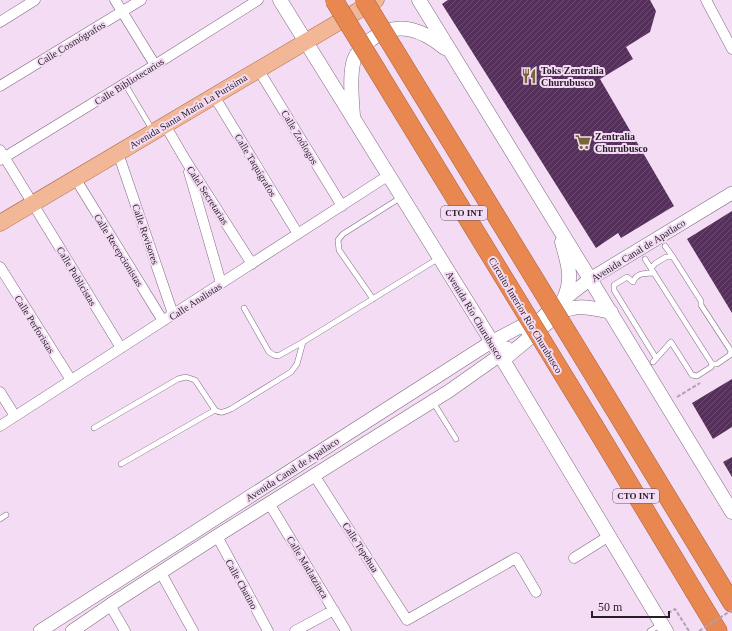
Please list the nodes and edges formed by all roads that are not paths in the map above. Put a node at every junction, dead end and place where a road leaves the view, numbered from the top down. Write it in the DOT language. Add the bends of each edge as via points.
graph roads {
  1 [pos="35,0"];
  2 [pos="115,0"];
  3 [pos="141,0"];
  4 [pos="258,0"];
  5 [pos="280,0"];
  6 [pos="334,0"];
  7 [pos="364,0"];
  8 [pos="376,0"];
  9 [pos="419,0"];
  10 [pos="706,0"];
  11 [pos="122,12"];
  12 [pos="0,22"];
  13 [pos="306,42"];
  14 [pos="732,49"];
  15 [pos="452,53"];
  16 [pos="155,65"];
  17 [pos="258,69"];
  18 [pos="125,84"];
  19 [pos="0,86"];
  20 [pos="214,96"];
  21 [pos="353,116"];
  22 [pos="159,128"];
  23 [pos="118,153"];
  24 [pos="1,156"];
  25 [pos="186,160"];
  26 [pos="389,175"];
  27 [pos="75,178"];
  28 [pos="732,193"];
  29 [pos="402,196"];
  30 [pos="33,204"];
  31 [pos="342,206"];
  32 [pos="0,223"];
  33 [pos="558,227"];
  34 [pos="298,234"];
  35 [pos="665,246"];
  36 [pos="440,257"];
  37 [pos="673,258"];
  38 [pos="645,259"];
  39 [pos="252,264"];
  40 [pos="0,267"];
  41 [pos="651,268"];
  42 [pos="654,273"];
  43 [pos="590,279"];
  44 [pos="222,283"];
  45 [pos="373,299"];
  46 [pos="562,301"];
  47 [pos="244,308"];
  48 [pos="548,312"];
  49 [pos="611,312"];
  50 [pos="173,314"];
  51 [pos="163,321"];
  52 [pos="303,342"];
  53 [pos="491,342"];
  54 [pos="121,348"];
  55 [pos="501,358"];
  56 [pos="712,364"];
  57 [pos="71,380"];
  58 [pos="0,392"];
  59 [pos="432,402"];
  60 [pos="215,410"];
  61 [pos="15,416"];
  62 [pos="0,426"];
  63 [pos="94,428"];
  64 [pos="456,439"];
  65 [pos="121,464"];
  66 [pos="314,475"];
  67 [pos="269,503"];
  68 [pos="732,512"];
  69 [pos="6,515"];
  70 [pos="0,519"];
  71 [pos="217,536"];
  72 [pos="609,536"];
  73 [pos="574,558"];
  74 [pos="161,573"];
  75 [pos="536,592"];
  76 [pos="732,603"];
  77 [pos="110,605"];
  78 [pos="334,610"];
  79 [pos="662,624"];
  80 [pos="40,631"];
  81 [pos="72,631"];
  82 [pos="125,631"];
  83 [pos="193,631"];
  84 [pos="268,631"];
  85 [pos="295,631"];
  86 [pos="346,631"];
  87 [pos="650,631"];
  88 [pos="718,631"];
  1 -- 12 [label="street"];
  2 -- 11 [label="street"];
  3 -- 11 [label="street, Calle Cosmógrafos"];
  4 -- 16 [label="street, Calle Bibliotecarios"];
  5 -- 13 [label="main road, Avenida Río Churubusco"];
  6 -- 88 [label="highway, Circuito Interior Río Churubusco / CTO INT, bridge"];
  7 -- 76 [label="highway, CTO INT, bridge"];
  8 -- 13 [label="main road, Avenida Santa María La Purísima"];
  9 -- 15 [label="main road"];
  10 -- 14 [label="street"];
  11 -- 16 [label="street"];
  11 -- 19 [label="street, Calle Cosmógrafos"];
  13 -- 17 [label="main road, Avenida Santa María La Purísima"];
  13 -- 21 [label="main road, Avenida Río Churubusco"];
  15 -- 21 [label="main road" via="428,36 410,29 393,29 378,34 363,46 354,60"];
  15 -- 33 [label="main road"];
  16 -- 18 [label="street, Calle Bibliotecarios"];
  17 -- 20 [label="main road, Avenida Santa María La Purísima"];
  17 -- 31 [label="street, Calle Zoólogos"];
  18 -- 22 [label="lane"];
  18 -- 24 [label="street, Calle Bibliotecarios"];
  20 -- 22 [label="main road, Avenida Santa María La Purísima"];
  20 -- 34 [label="street, Calle Taquígrafos"];
  21 -- 26 [label="main road, Avenida Río Churubusco"];
  22 -- 23 [label="main road, Avenida Santa María La Purísima"];
  22 -- 25 [label="street, Calel Secretarias"];
  23 -- 27 [label="main road, Avenida Santa María La Purísima"];
  23 -- 50 [label="street, Calle Revisores"];
  24 -- 30 [label="street, Calle Publicistas"];
  25 -- 39 [label="street, Calel Secretarias"];
  25 -- 44 [label="street"];
  26 -- 29 [label="main road, Avenida Río Churubusco"];
  26 -- 31 [label="street, Calle Analistas"];
  27 -- 30 [label="main road, Avenida Santa María La Purísima"];
  27 -- 51 [label="street, Calle Recepcionistas"];
  28 -- 43 [label="street, Avenida Canal de Apatlaco"];
  29 -- 36 [label="main road, Avenida Río Churubusco"];
  29 -- 45 [label="lane" via="343,234 338,240 340,250"];
  30 -- 32 [label="main road, Avenida Santa María La Purísima"];
  30 -- 54 [label="street, Calle Publicistas"];
  31 -- 34 [label="street, Calle Analistas"];
  33 -- 43 [label="main road"];
  33 -- 46 [label="main road" via="570,277"];
  34 -- 39 [label="street, Calle Analistas"];
  35 -- 37 [label="lane"];
  36 -- 45 [label="lane"];
  36 -- 53 [label="main road, Avenida Río Churubusco"];
  37 -- 41 [label="lane" via="666,257"];
  37 -- 56 [label="lane" via="731,351 730,355 717,364"];
  38 -- 41 [label="lane"];
  39 -- 44 [label="street, Calle Analistas"];
  40 -- 57 [label="street, Calle Perforistas"];
  41 -- 42 [label="lane"];
  42 -- 56 [label="lane"];
  42 -- 56 [label="lane" via="639,274 633,282 627,276 614,285 614,290 654,360 671,342 692,375 697,376"];
  43 -- 46 [label="street, Avenida Canal de Apatlaco"];
  43 -- 49 [label="main road"];
  44 -- 50 [label="street, Calle Analistas"];
  45 -- 52 [label="lane"];
  46 -- 48 [label="street, Avenida Canal de Apatlaco"];
  47 -- 52 [label="lane" via="269,352 274,355 278,356"];
  48 -- 53 [label="street, Avenida Canal de Apatlaco"];
  48 -- 55 [label="street, Avenida Canal de Apatlaco"];
  49 -- 55 [label="main road" via="590,307 563,311"];
  49 -- 68 [label="main road"];
  50 -- 51 [label="street, Calle Analistas"];
  51 -- 54 [label="street, Calle Analistas"];
  52 -- 60 [label="lane" via="298,364 291,372 231,409 219,413"];
  53 -- 55 [label="main road, Avenida Río Churubusco"];
  53 -- 80 [label="street, Avenida Canal de Apatlaco"];
  54 -- 57 [label="street, Calle Analistas"];
  55 -- 59 [label="street, Avenida Canal de Apatlaco"];
  55 -- 72 [label="main road, Avenida Río Churubusco"];
  57 -- 61 [label="street, Calle Analistas"];
  58 -- 61 [label="street"];
  59 -- 64 [label="lane"];
  59 -- 66 [label="street, Avenida Canal de Apatlaco"];
  60 -- 63 [label="lane" via="195,380 186,377 178,379"];
  60 -- 65 [label="lane"];
  61 -- 62 [label="street, Calle Analistas"];
  66 -- 67 [label="street, Avenida Canal de Apatlaco"];
  66 -- 75 [label="street, Calle Tepehua" via="407,620 516,558"];
  67 -- 71 [label="street, Avenida Canal de Apatlaco"];
  67 -- 78 [label="street, Calle Matlatzinca"];
  69 -- 70 [label="lane"];
  71 -- 74 [label="street, Avenida Canal de Apatlaco"];
  71 -- 84 [label="street, Calle Chatino"];
  72 -- 73 [label="street"];
  72 -- 79 [label="main road, Avenida Río Churubusco"];
  74 -- 77 [label="street, Avenida Canal de Apatlaco"];
  74 -- 83 [label="street"];
  77 -- 81 [label="street, Avenida Canal de Apatlaco"];
  77 -- 82 [label="street"];
  78 -- 85 [label="street"];
  78 -- 86 [label="street, Calle Matlatzinca"];
  79 -- 87 [label="lane"];
}
